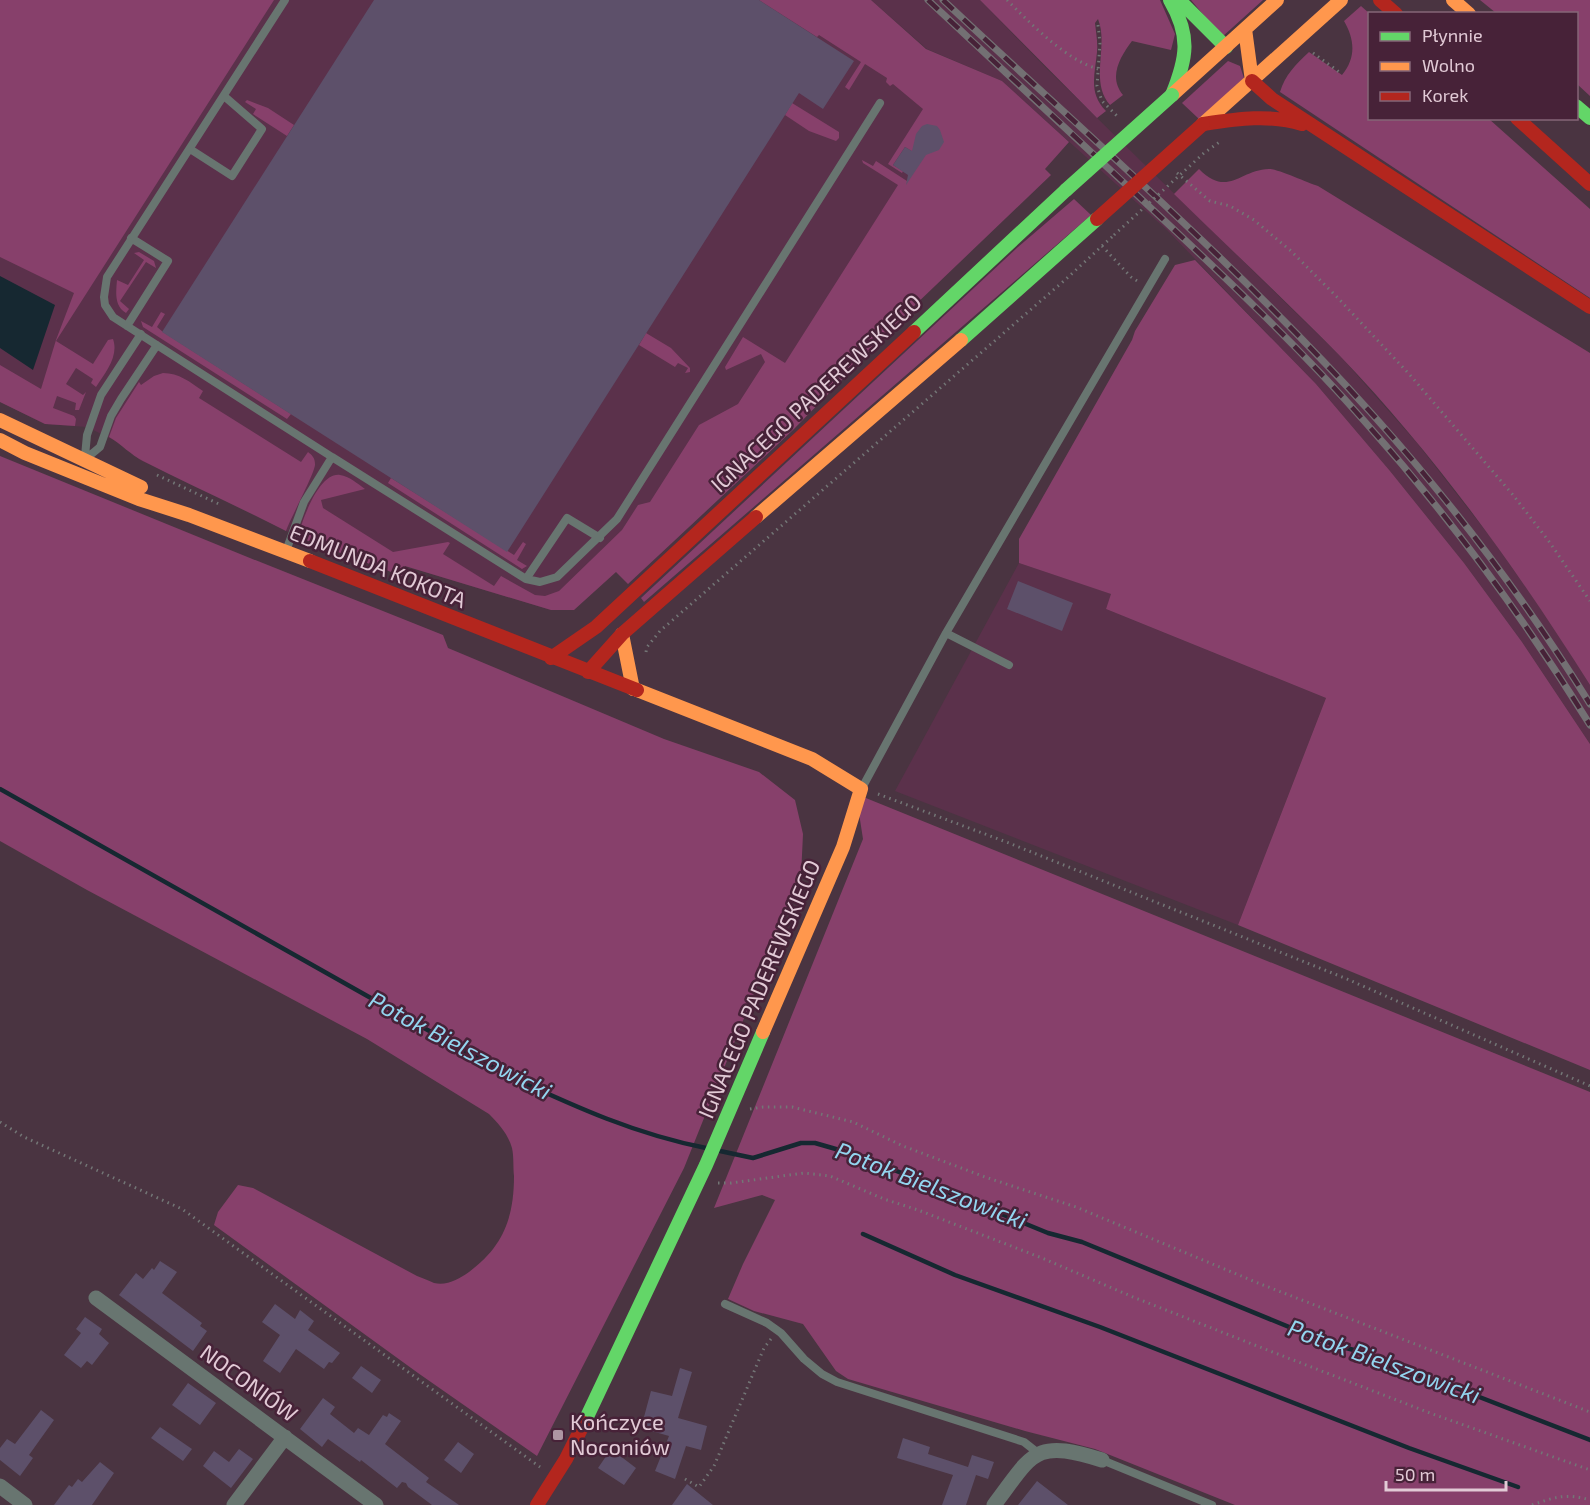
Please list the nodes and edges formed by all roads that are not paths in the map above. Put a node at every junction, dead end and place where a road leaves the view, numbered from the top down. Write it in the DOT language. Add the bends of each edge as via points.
graph roads {
  1 [pos="285,0"];
  2 [pos="1170,0"];
  3 [pos="1179,0"];
  4 [pos="1341,0"];
  5 [pos="1380,0"];
  6 [pos="1453,0"];
  7 [pos="1276,1"];
  8 [pos="1394,12"];
  9 [pos="1467,12"];
  10 [pos="1245,29"];
  11 [pos="1226,47"];
  12 [pos="1248,55"];
  13 [pos="1274,61"];
  14 [pos="1252,81"];
  15 [pos="1172,95"];
  16 [pos="224,96"];
  17 [pos="880,103"];
  18 [pos="1578,108"];
  19 [pos="1590,118"];
  20 [pos="1519,120"];
  21 [pos="1203,124"];
  22 [pos="1327,134"];
  23 [pos="190,149"];
  24 [pos="1590,183"];
  25 [pos="131,238"];
  26 [pos="1165,259"];
  27 [pos="1590,307"];
  28 [pos="127,326"];
  29 [pos="141,334"];
  30 [pos="157,345"];
  31 [pos="0,420"];
  32 [pos="0,440"];
  33 [pos="332,457"];
  34 [pos="106,459"];
  35 [pos="84,460"];
  36 [pos="78,475"];
  37 [pos="189,515"];
  38 [pos="600,538"];
  39 [pos="285,552"];
  40 [pos="526,579"];
  41 [pos="596,627"];
  42 [pos="946,633"];
  43 [pos="622,634"];
  44 [pos="551,658"];
  45 [pos="1009,665"];
  46 [pos="588,672"];
  47 [pos="633,689"];
  48 [pos="861,789"];
  49 [pos="96,1298"];
  50 [pos="726,1304"];
  51 [pos="285,1437"];
  52 [pos="1032,1457"];
  53 [pos="1101,1460"];
  54 [pos="0,1486"];
  55 [pos="25,1505"];
  56 [pos="234,1505"];
  57 [pos="376,1505"];
  58 [pos="537,1505"];
  59 [pos="994,1505"];
  60 [pos="1212,1505"];
  1 -- 16 [label="lane"];
  2 -- 15 [label="main road" via="1186,31 1181,75"];
  3 -- 11 [label="main road"];
  4 -- 13 [label="main road"];
  5 -- 8 [label="main road"];
  6 -- 9 [label="main road"];
  7 -- 10 [label="main road, IGNACEGO PADEREWSKIEGO"];
  10 -- 11 [label="main road, IGNACEGO PADEREWSKIEGO"];
  10 -- 12 [label="main road"];
  11 -- 12 [label="main road"];
  11 -- 15 [label="main road, IGNACEGO PADEREWSKIEGO"];
  12 -- 13 [label="main road"];
  12 -- 14 [label="main road"];
  13 -- 14 [label="main road"];
  14 -- 21 [label="main road"];
  14 -- 22 [label="main road" via="1272,99"];
  15 -- 41 [label="main road, IGNACEGO PADEREWSKIEGO, bridge"];
  16 -- 23 [label="lane"];
  16 -- 23 [label="lane" via="262,129 232,176"];
  17 -- 38 [label="lane" via="617,519"];
  18 -- 19 [label="main road"];
  20 -- 24 [label="main road"];
  21 -- 22 [label="main road" via="1264,117 1293,121"];
  21 -- 43 [label="main road, bridge"];
  22 -- 27 [label="main road"];
  23 -- 25 [label="lane"];
  25 -- 28 [label="lane" via="107,277 104,297 110,314"];
  25 -- 28 [label="lane" via="168,261"];
  26 -- 42 [label="lane"];
  28 -- 29 [label="lane"];
  29 -- 30 [label="lane"];
  29 -- 35 [label="lane" via="101,395 87,435"];
  30 -- 33 [label="lane"];
  30 -- 34 [label="lane" via="111,416"];
  31 -- 35 [label="main road, EDMUNDA KOKOTA"];
  32 -- 36 [label="main road, EDMUNDA KOKOTA"];
  33 -- 39 [label="lane" via="304,502"];
  33 -- 40 [label="lane"];
  34 -- 35 [label="main road, EDMUNDA KOKOTA"];
  34 -- 35 [label="lane"];
  34 -- 37 [label="main road, EDMUNDA KOKOTA"];
  35 -- 36 [label="lane"];
  36 -- 37 [label="main road, EDMUNDA KOKOTA"];
  37 -- 39 [label="main road, EDMUNDA KOKOTA"];
  38 -- 40 [label="lane" via="557,577 540,582"];
  38 -- 40 [label="lane" via="567,518"];
  39 -- 44 [label="main road, EDMUNDA KOKOTA"];
  41 -- 44 [label="main road, IGNACEGO PADEREWSKIEGO"];
  41 -- 46 [label="main road"];
  42 -- 45 [label="lane"];
  42 -- 48 [label="lane"];
  43 -- 46 [label="main road"];
  43 -- 47 [label="main road"];
  44 -- 46 [label="main road"];
  46 -- 47 [label="main road"];
  47 -- 48 [label="main road" via="812,759"];
  48 -- 58 [label="main road, IGNACEGO PADEREWSKIEGO" via="843,848 703,1172 585,1421"];
  49 -- 51 [label="street, NOCONIÓW"];
  50 -- 52 [label="lane" via="767,1323 804,1359 837,1382 1024,1442"];
  51 -- 56 [label="street"];
  51 -- 57 [label="street, NOCONIÓW"];
  52 -- 53 [label="street" via="1048,1450 1073,1451"];
  52 -- 59 [label="street"];
  53 -- 60 [label="lane"];
  54 -- 55 [label="street"];
}
